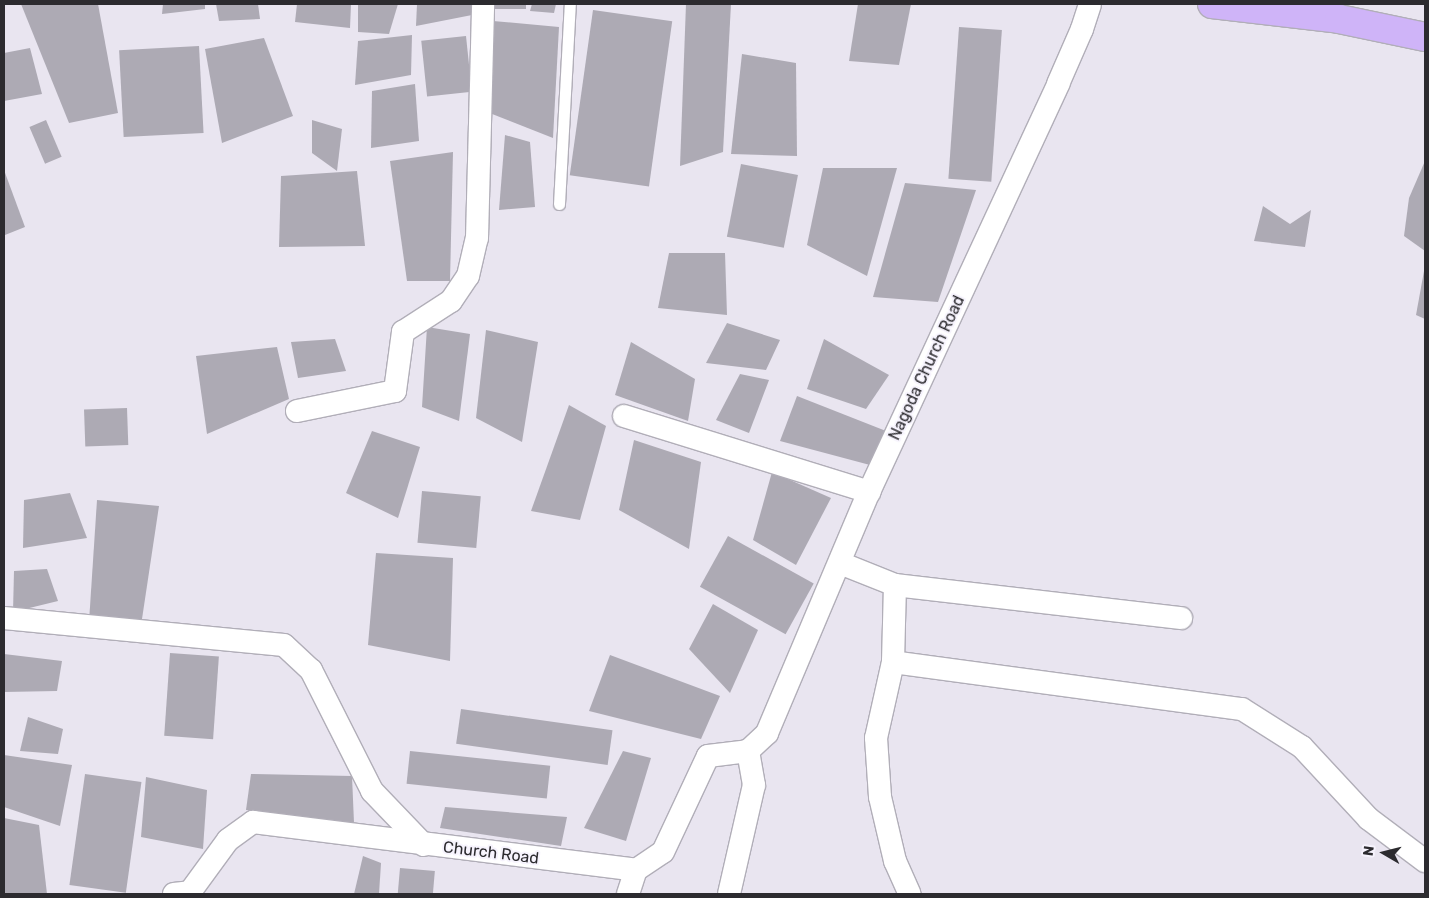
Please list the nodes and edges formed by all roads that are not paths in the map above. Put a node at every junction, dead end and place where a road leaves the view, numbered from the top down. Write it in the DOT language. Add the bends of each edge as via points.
graph roads {
  1 [pos="483,4"];
  2 [pos="570,4"];
  3 [pos="1090,4"];
  4 [pos="1212,4"];
  5 [pos="1425,37"];
  6 [pos="559,204"];
  7 [pos="297,411"];
  8 [pos="624,416"];
  9 [pos="869,492"];
  10 [pos="840,563"];
  11 [pos="895,585"];
  12 [pos="4,618"];
  13 [pos="1181,618"];
  14 [pos="893,662"];
  15 [pos="748,751"];
  16 [pos="424,845"];
  17 [pos="1425,860"];
  18 [pos="636,870"];
  19 [pos="174,894"];
  20 [pos="628,894"];
  21 [pos="729,894"];
  22 [pos="910,894"];
  1 -- 7 [label="street" via="477,238 468,276 451,301 403,332 395,392"];
  2 -- 6 [label="lane"];
  3 -- 9 [label="street, Nagoda Church Road" via="1058,84"];
  4 -- 5 [label="highway" via="1339,19"];
  8 -- 9 [label="street"];
  9 -- 10 [label="street, Nagoda Church Road"];
  10 -- 11 [label="street"];
  10 -- 15 [label="street, Nagoda Church Road" via="767,733"];
  11 -- 13 [label="street"];
  11 -- 14 [label="street"];
  12 -- 16 [label="street" via="284,645 311,670 372,791"];
  14 -- 17 [label="street" via="1242,709 1302,747 1369,819"];
  14 -- 22 [label="street" via="876,738 879,787 896,861"];
  15 -- 18 [label="street" via="708,756 663,852"];
  15 -- 21 [label="street" via="754,785"];
  16 -- 18 [label="street, Church Road"];
  16 -- 19 [label="street, Church Road" via="253,822 228,840 190,892"];
  18 -- 20 [label="street"];
}
